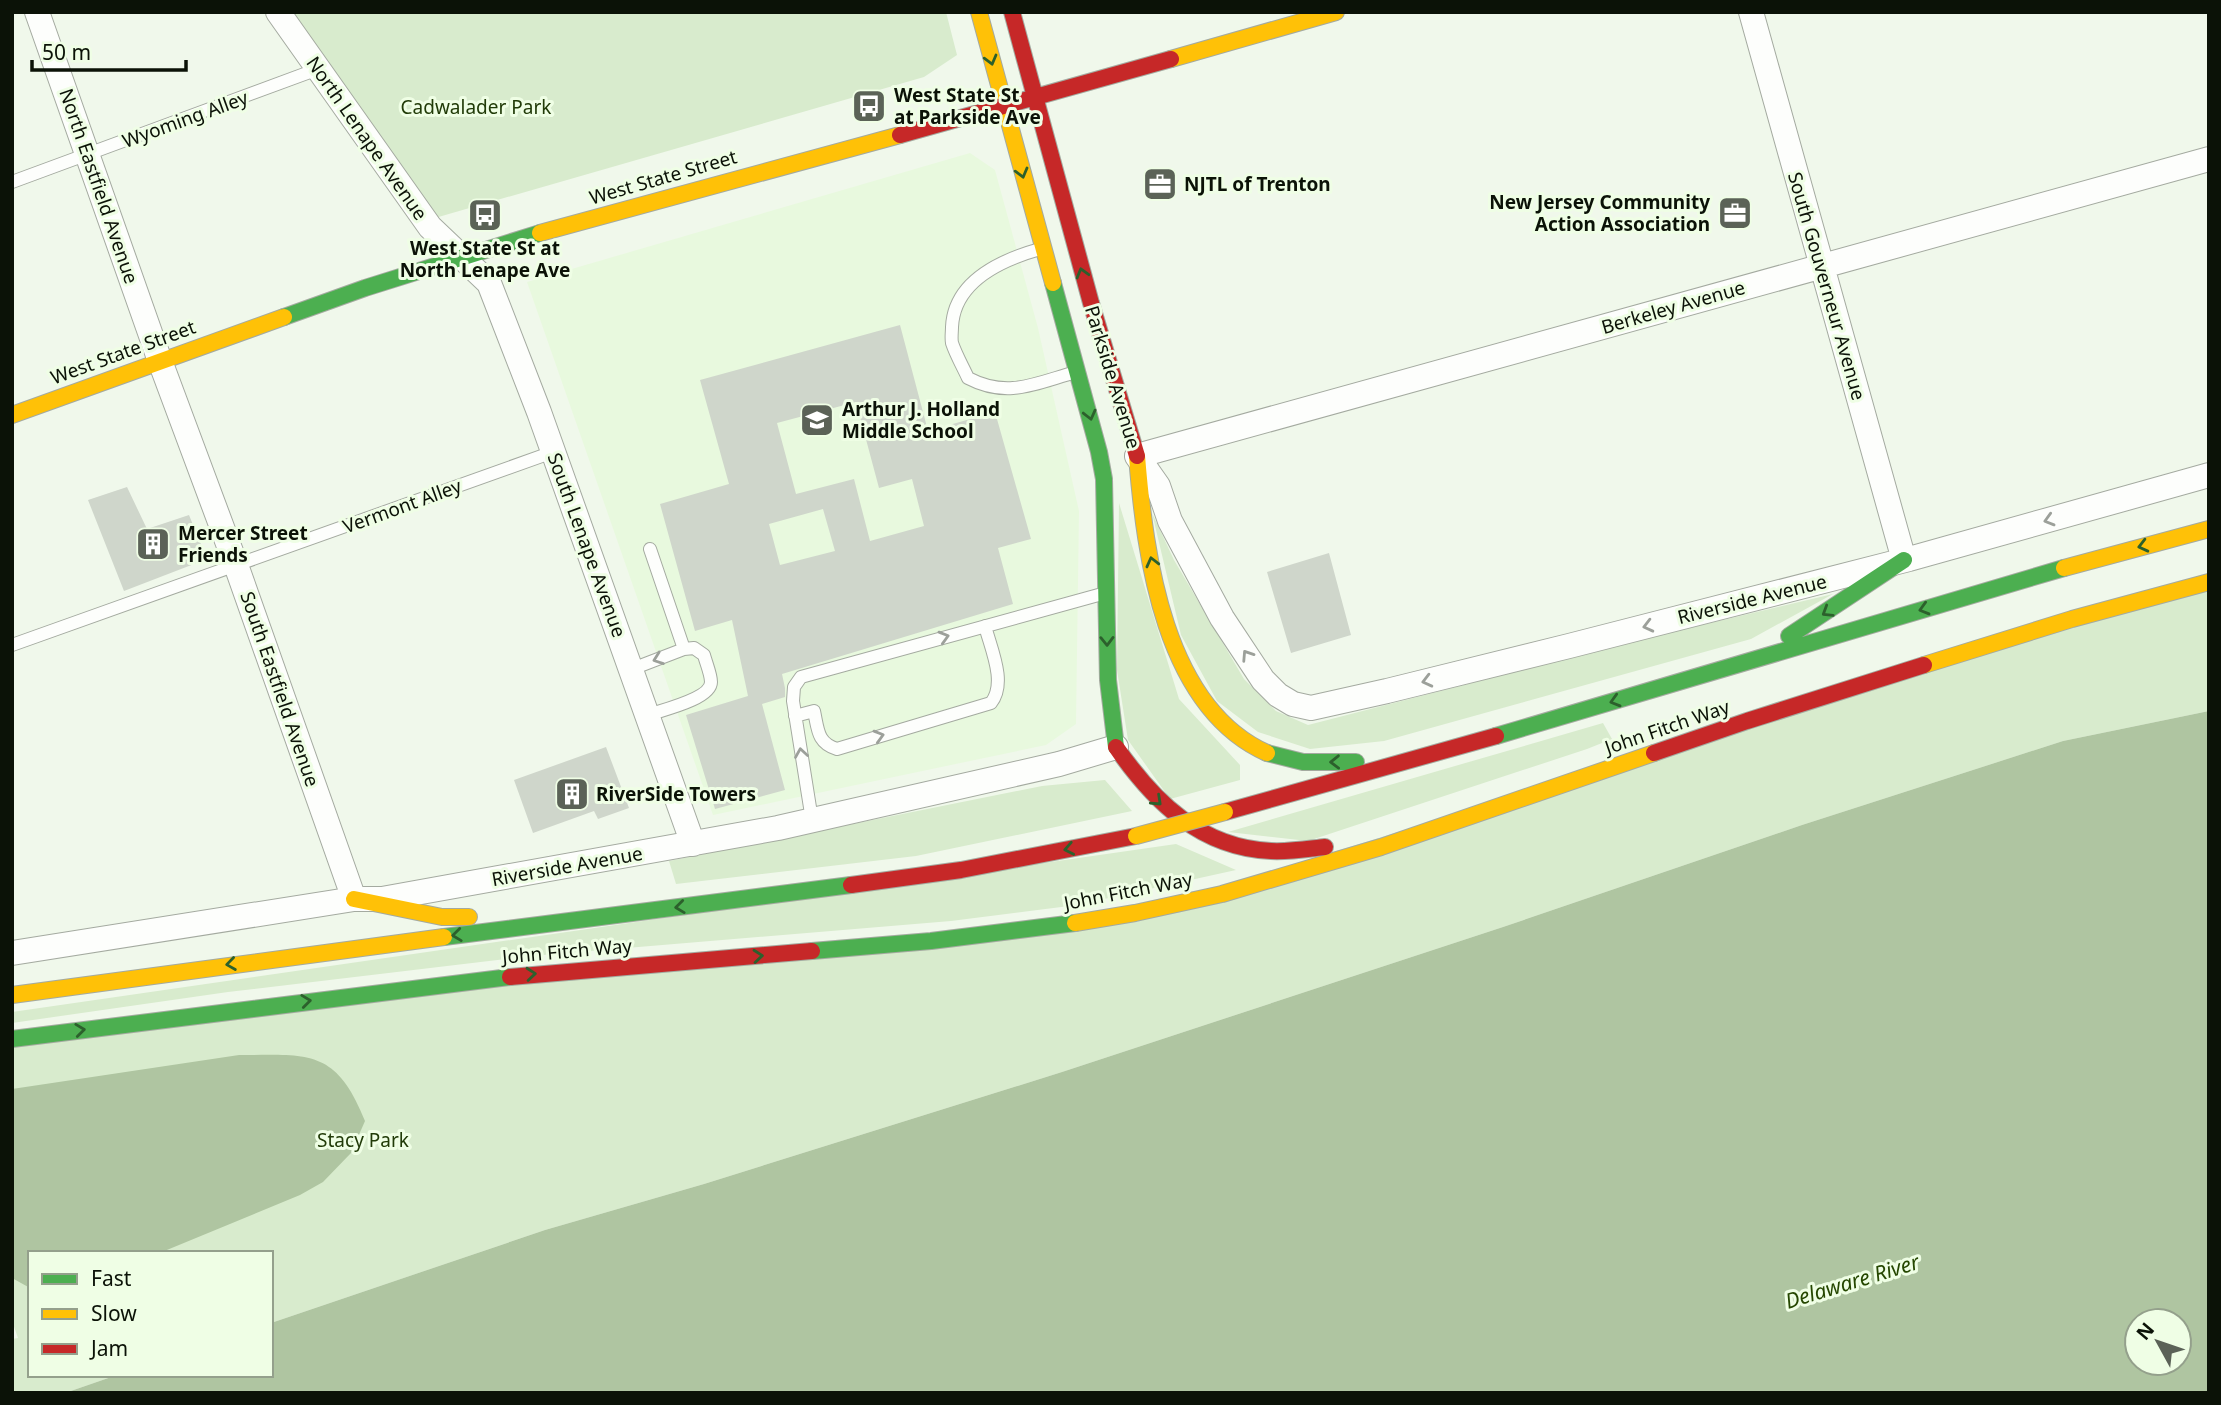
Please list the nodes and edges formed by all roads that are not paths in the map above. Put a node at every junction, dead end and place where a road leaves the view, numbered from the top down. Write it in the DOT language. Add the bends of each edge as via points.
graph roads {
  1 [pos="37,12"];
  2 [pos="278,12"];
  3 [pos="979,12"];
  4 [pos="1012,12"];
  5 [pos="1336,12"];
  6 [pos="1751,12"];
  7 [pos="318,69"];
  8 [pos="1036,98"];
  9 [pos="1004,107"];
  10 [pos="89,155"];
  11 [pos="2209,159"];
  12 [pos="12,182"];
  13 [pos="1043,248"];
  14 [pos="463,256"];
  15 [pos="1821,266"];
  16 [pos="160,361"];
  17 [pos="1078,372"];
  18 [pos="12,415"];
  19 [pos="554,452"];
  20 [pos="1137,456"];
  21 [pos="2209,475"];
  22 [pos="2209,529"];
  23 [pos="650,549"];
  24 [pos="1904,560"];
  25 [pos="236,565"];
  26 [pos="2209,582"];
  27 [pos="1106,593"];
  28 [pos="985,626"];
  29 [pos="12,645"];
  30 [pos="684,649"];
  31 [pos="1751,660"];
  32 [pos="632,669"];
  33 [pos="1293,705"];
  34 [pos="649,715"];
  35 [pos="795,716"];
  36 [pos="1116,747"];
  37 [pos="1403,761"];
  38 [pos="1544,792"];
  39 [pos="812,820"];
  40 [pos="693,845"];
  41 [pos="355,899"];
  42 [pos="622,914"];
  43 [pos="14,948"];
  44 [pos="12,995"];
  45 [pos="12,1039"];
  1 -- 10 [label="street, North Eastfield Avenue"];
  2 -- 7 [label="street, North Lenape Avenue"];
  3 -- 9 [label="main road, Parkside Avenue, one-way"];
  4 -- 8 [label="main road, Parkside Avenue"];
  5 -- 8 [label="main road, West State Street"];
  6 -- 15 [label="street, South Gouverneur Avenue"];
  7 -- 10 [label="lane, Wyoming Alley"];
  7 -- 14 [label="street, North Lenape Avenue" via="430,227"];
  8 -- 9 [label="main road, West State Street"];
  20 -- 8 [label="main road, Parkside Avenue, one-way"];
  9 -- 13 [label="main road, Parkside Avenue, one-way"];
  9 -- 14 [label="main road, West State Street"];
  10 -- 12 [label="lane, Wyoming Alley"];
  10 -- 16 [label="street, North Eastfield Avenue"];
  11 -- 15 [label="street, Berkeley Avenue"];
  13 -- 17 [label="main road, Parkside Avenue"];
  13 -- 17 [label="lane" via="974,281 958,303 951,341 968,378 998,390"];
  14 -- 16 [label="main road, West State Street"];
  14 -- 19 [label="street, South Lenape Avenue" via="489,283"];
  15 -- 20 [label="street, Berkeley Avenue"];
  15 -- 24 [label="street, South Gouverneur Avenue"];
  16 -- 18 [label="main road, West State Street"];
  16 -- 25 [label="street, South Eastfield Avenue"];
  17 -- 27 [label="main road, Parkside Avenue, one-way" via="1104,479"];
  19 -- 25 [label="lane, Vermont Alley"];
  19 -- 32 [label="street, South Lenape Avenue"];
  33 -- 20 [label="street, Parkside Avenue, one-way" via="1263,680 1222,618 1170,521 1158,486"];
  37 -- 20 [label="main road, one-way" via="1310,763 1285,759 1245,740 1208,708 1177,650 1158,588 1143,526"];
  21 -- 24 [label="street, Riverside Avenue, one-way"];
  22 -- 31 [label="main road, John Fitch Way, one-way"];
  23 -- 30 [label="lane"];
  24 -- 31 [label="main road, one-way"];
  24 -- 33 [label="street, Riverside Avenue, one-way" via="1387,691 1311,708"];
  25 -- 29 [label="lane, Vermont Alley"];
  25 -- 41 [label="street, South Eastfield Avenue"];
  26 -- 38 [label="main road, John Fitch Way" via="1943,658"];
  27 -- 28 [label="lane"];
  27 -- 36 [label="main road, Parkside Avenue, one-way" via="1108,680"];
  35 -- 28 [label="lane, one-way" via="794,687 801,677"];
  35 -- 28 [label="lane, one-way" via="814,711 820,740 837,749 991,703 999,681"];
  30 -- 32 [label="lane, one-way"];
  30 -- 34 [label="lane" via="694,648 704,655 711,683 708,690 699,698"];
  31 -- 37 [label="main road, John Fitch Way, one-way"];
  32 -- 34 [label="street, South Lenape Avenue"];
  34 -- 40 [label="street, South Lenape Avenue"];
  39 -- 35 [label="lane, one-way"];
  36 -- 38 [label="main road, one-way" via="1160,805 1206,837 1268,852 1326,847"];
  36 -- 39 [label="street, Riverside Avenue"];
  37 -- 42 [label="main road, John Fitch Way, one-way, bridge" via="1136,836 961,870"];
  45 -- 38 [label="main road, John Fitch Way, one-way" via="524,975 931,941 1135,914 1222,894 1381,847"];
  39 -- 40 [label="street, Riverside Avenue"];
  40 -- 41 [label="street, Riverside Avenue"];
  41 -- 42 [label="main road" via="442,918"];
  41 -- 43 [label="street, Riverside Avenue"];
  42 -- 44 [label="main road, John Fitch Way, one-way"];
}
